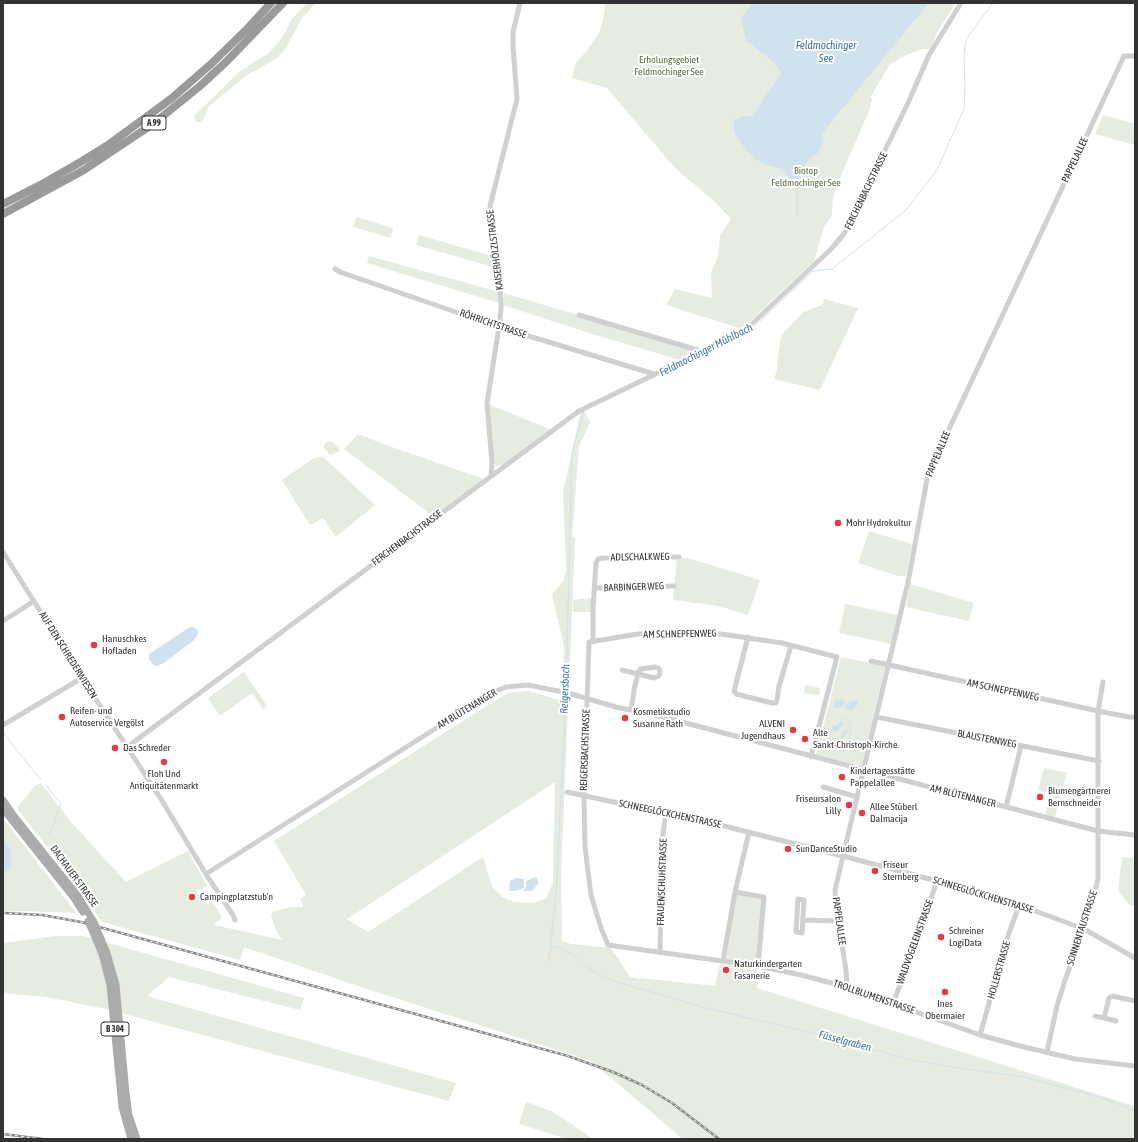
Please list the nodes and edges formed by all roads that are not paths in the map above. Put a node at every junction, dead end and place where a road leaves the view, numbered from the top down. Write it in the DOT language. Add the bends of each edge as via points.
graph roads {
  1 [pos="271,3"];
  2 [pos="283,3"];
  3 [pos="520,3"];
  4 [pos="961,3"];
  5 [pos="1135,56"];
  6 [pos="3,204"];
  7 [pos="3,214"];
  8 [pos="335,269"];
  9 [pos="579,315"];
  10 [pos="499,327"];
  11 [pos="701,351"];
  12 [pos="654,374"];
  13 [pos="492,466"];
  14 [pos="499,469"];
  15 [pos="491,476"];
  16 [pos="3,552"];
  17 [pos="678,557"];
  18 [pos="602,558"];
  19 [pos="674,586"];
  20 [pos="595,588"];
  21 [pos="34,601"];
  22 [pos="3,621"];
  23 [pos="748,637"];
  24 [pos="593,640"];
  25 [pos="791,646"];
  26 [pos="871,661"];
  27 [pos="888,665"];
  28 [pos="622,670"];
  29 [pos="82,678"];
  30 [pos="1103,682"];
  31 [pos="586,699"];
  32 [pos="631,710"];
  33 [pos="1098,711"];
  34 [pos="1135,716"];
  35 [pos="876,717"];
  36 [pos="3,725"];
  37 [pos="1021,746"];
  38 [pos="127,747"];
  39 [pos="811,757"];
  40 [pos="1099,761"];
  41 [pos="864,770"];
  42 [pos="823,787"];
  43 [pos="567,792"];
  44 [pos="584,796"];
  45 [pos="857,797"];
  46 [pos="3,800"];
  47 [pos="1006,807"];
  48 [pos="3,809"];
  49 [pos="666,812"];
  50 [pos="1098,831"];
  51 [pos="749,832"];
  52 [pos="1135,835"];
  53 [pos="843,856"];
  54 [pos="48,862"];
  55 [pos="206,874"];
  56 [pos="937,881"];
  57 [pos="735,892"];
  58 [pos="1019,906"];
  59 [pos="235,920"];
  60 [pos="803,920"];
  61 [pos="91,921"];
  62 [pos="838,922"];
  63 [pos="1084,929"];
  64 [pos="608,945"];
  65 [pos="660,953"];
  66 [pos="1135,958"];
  67 [pos="723,961"];
  68 [pos="758,966"];
  69 [pos="847,987"];
  70 [pos="1135,1001"];
  71 [pos="893,1003"];
  72 [pos="1095,1016"];
  73 [pos="1104,1018"];
  74 [pos="1116,1021"];
  75 [pos="980,1035"];
  76 [pos="1047,1052"];
  77 [pos="1135,1066"];
  78 [pos="131,1139"];
  79 [pos="137,1139"];
  1 -- 6 [label="highway, A 99" via="211,64 172,98 78,164"];
  2 -- 7 [label="highway, A 99" via="227,61 153,124 84,170"];
  3 -- 10 [label="street, KAISERHÖLZLSTRASSE" via="513,46 517,99 490,206 500,286"];
  4 -- 11 [label="street, FERCHENBACHSTRASSE" via="929,55 844,234 745,330"];
  5 -- 27 [label="street, PAPPELALLEE" via="1124,56 928,474 908,582"];
  8 -- 10 [label="street, RÖHRICHTSTRASSE"];
  9 -- 11 [label="street"];
  10 -- 12 [label="street, RÖHRICHTSTRASSE"];
  10 -- 13 [label="street, KAISERHÖLZLSTRASSE" via="487,403"];
  11 -- 12 [label="street, FERCHENBACHSTRASSE"];
  12 -- 14 [label="street, FERCHENBACHSTRASSE" via="579,411"];
  13 -- 14 [label="street"];
  13 -- 15 [label="street, KAISERHÖLZLSTRASSE"];
  14 -- 15 [label="street, FERCHENBACHSTRASSE"];
  15 -- 38 [label="street, FERCHENBACHSTRASSE"];
  16 -- 21 [label="street, AUF DEN SCHREDERWIESEN"];
  17 -- 18 [label="street, ADLSCHALKWEG"];
  18 -- 20 [label="street, REIGERSBACHSTRASSE" via="596,563"];
  19 -- 20 [label="street, BARBINGER WEG"];
  20 -- 24 [label="street, REIGERSBACHSTRASSE"];
  21 -- 22 [label="street"];
  21 -- 29 [label="street, AUF DEN SCHREDERWIESEN"];
  23 -- 24 [label="street, AM SCHNEPFENWEG" via="681,632"];
  23 -- 25 [label="street, AM SCHNEPFENWEG"];
  23 -- 25 [label="street" via="734,691 736,694 772,703 776,703"];
  24 -- 31 [label="street, REIGERSBACHSTRASSE" via="589,642"];
  25 -- 39 [label="street, AM SCHNEPFENWEG" via="837,657"];
  26 -- 27 [label="street, AM SCHNEPFENWEG"];
  27 -- 33 [label="street, AM SCHNEPFENWEG"];
  27 -- 35 [label="street, PAPPELALLEE"];
  28 -- 32 [label="street" via="638,674"];
  29 -- 36 [label="street"];
  29 -- 38 [label="street, AUF DEN SCHREDERWIESEN"];
  30 -- 33 [label="street, SONNENTAUSTRASSE"];
  31 -- 32 [label="street, AM BLÜTENANGER"];
  31 -- 44 [label="street, REIGERSBACHSTRASSE"];
  31 -- 55 [label="street, AM BLÜTENANGER" via="528,685 506,687 490,694"];
  32 -- 39 [label="street, AM BLÜTENANGER"];
  33 -- 34 [label="street, AM SCHNEPFENWEG"];
  33 -- 40 [label="street, SONNENTAUSTRASSE"];
  35 -- 37 [label="street, BLAUSTERNWEG"];
  35 -- 41 [label="street, PAPPELALLEE"];
  37 -- 40 [label="street, BLAUSTERNWEG"];
  37 -- 47 [label="street"];
  38 -- 55 [label="street, AUF DEN SCHREDERWIESEN"];
  39 -- 41 [label="street, AM BLÜTENANGER"];
  40 -- 50 [label="street, SONNENTAUSTRASSE"];
  41 -- 45 [label="street, PAPPELALLEE"];
  41 -- 47 [label="street, AM BLÜTENANGER"];
  42 -- 45 [label="street"];
  43 -- 44 [label="street, SCHNEEGLÖCKCHENSTRASSE"];
  44 -- 49 [label="street, SCHNEEGLÖCKCHENSTRASSE"];
  44 -- 64 [label="street, REIGERSBACHSTRASSE" via="585,847 591,895"];
  45 -- 53 [label="street, PAPPELALLEE"];
  46 -- 54 [label="main road, DACHAUER STRASSE / B 304"];
  47 -- 50 [label="street, AM BLÜTENANGER"];
  48 -- 54 [label="main road, DACHAUER STRASSE / B 304"];
  49 -- 51 [label="street, SCHNEEGLÖCKCHENSTRASSE"];
  49 -- 65 [label="street, FRAUENSCHUHSTRASSE" via="662,841"];
  50 -- 52 [label="street, AM BLÜTENANGER"];
  50 -- 63 [label="street, SONNENTAUSTRASSE" via="1098,876"];
  51 -- 53 [label="street, SCHNEEGLÖCKCHENSTRASSE"];
  51 -- 57 [label="street"];
  53 -- 56 [label="street, SCHNEEGLÖCKCHENSTRASSE"];
  53 -- 62 [label="street, PAPPELALLEE" via="835,895"];
  54 -- 61 [label="main road, DACHAUER STRASSE / B 304" via="78,896"];
  55 -- 59 [label="street, AUF DEN SCHREDERWIESEN"];
  56 -- 58 [label="street, SCHNEEGLÖCKCHENSTRASSE"];
  56 -- 71 [label="street, WALDVÖGELEINSTRASSE"];
  57 -- 67 [label="street"];
  57 -- 68 [label="street" via="764,897"];
  58 -- 63 [label="street, SCHNEEGLÖCKCHENSTRASSE"];
  58 -- 75 [label="street, HOLLERSTRASSE"];
  60 -- 60 [label="street" via="804,900 798,900 796,932 802,933"];
  60 -- 62 [label="street"];
  61 -- 78 [label="main road, DACHAUER STRASSE / B 304, bridge" via="110,985 122,1107"];
  61 -- 79 [label="main road, DACHAUER STRASSE / B 304, bridge" via="107,954 116,985 129,1115"];
  62 -- 69 [label="street, PAPPELALLEE"];
  63 -- 66 [label="street, SCHNEEGLÖCKCHENSTRASSE"];
  63 -- 76 [label="street, SONNENTAUSTRASSE" via="1057,1006"];
  64 -- 65 [label="street, TROLLBLUMENSTRASSE"];
  65 -- 67 [label="street, TROLLBLUMENSTRASSE"];
  67 -- 68 [label="street, TROLLBLUMENSTRASSE"];
  68 -- 69 [label="street, TROLLBLUMENSTRASSE"];
  69 -- 71 [label="street, TROLLBLUMENSTRASSE"];
  70 -- 73 [label="street" via="1112,996 1109,998"];
  71 -- 75 [label="street, TROLLBLUMENSTRASSE"];
  72 -- 73 [label="street"];
  73 -- 74 [label="street"];
  75 -- 76 [label="street, TROLLBLUMENSTRASSE"];
  76 -- 77 [label="street, TROLLBLUMENSTRASSE" via="1075,1059"];
}
